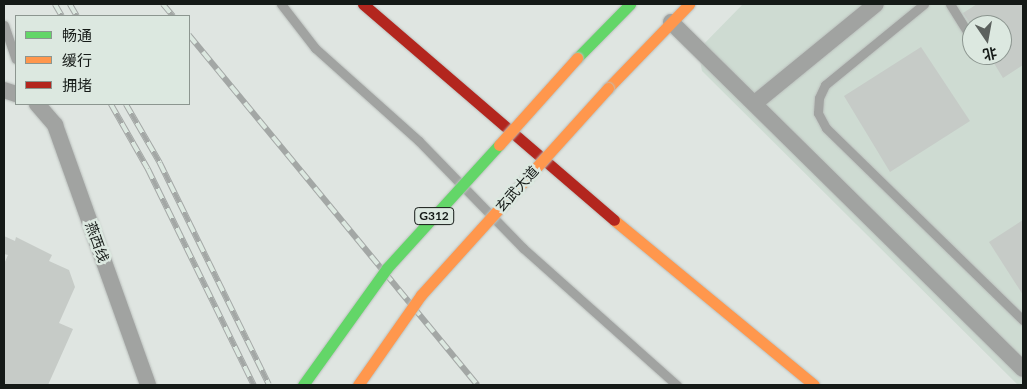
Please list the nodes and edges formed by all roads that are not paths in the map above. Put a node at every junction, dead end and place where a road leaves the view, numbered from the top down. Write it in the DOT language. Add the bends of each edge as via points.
graph roads {
  1 [pos="281,4"];
  2 [pos="363,4"];
  3 [pos="630,4"];
  4 [pos="689,4"];
  5 [pos="876,4"];
  6 [pos="924,4"];
  7 [pos="950,4"];
  8 [pos="671,22"];
  9 [pos="962,23"];
  10 [pos="4,25"];
  11 [pos="7,49"];
  12 [pos="15,59"];
  13 [pos="755,103"];
  14 [pos="38,105"];
  15 [pos="44,105"];
  16 [pos="55,125"];
  17 [pos="1023,320"];
  18 [pos="1023,369"];
  19 [pos="148,385"];
  20 [pos="303,385"];
  21 [pos="358,385"];
  22 [pos="677,385"];
  23 [pos="814,385"];
  1 -- 22 [label="lane" via="315,48 419,140 523,248"];
  2 -- 23 [label="main road" via="573,186"];
  3 -- 20 [label="main road, G312, bridge" via="387,268"];
  4 -- 8 [label="main road, 玄武大道"];
  5 -- 13 [label="street"];
  6 -- 17 [label="lane" via="825,85 819,98 818,113 826,128"];
  7 -- 9 [label="lane"];
  8 -- 13 [label="street"];
  8 -- 21 [label="main road, 玄武大道, bridge" via="421,295"];
  10 -- 11 [label="lane"];
  11 -- 12 [label="lane"];
  13 -- 18 [label="street"];
  14 -- 16 [label="street, 燕西线"];
  15 -- 16 [label="lane"];
  16 -- 19 [label="street, 燕西线"];
}
